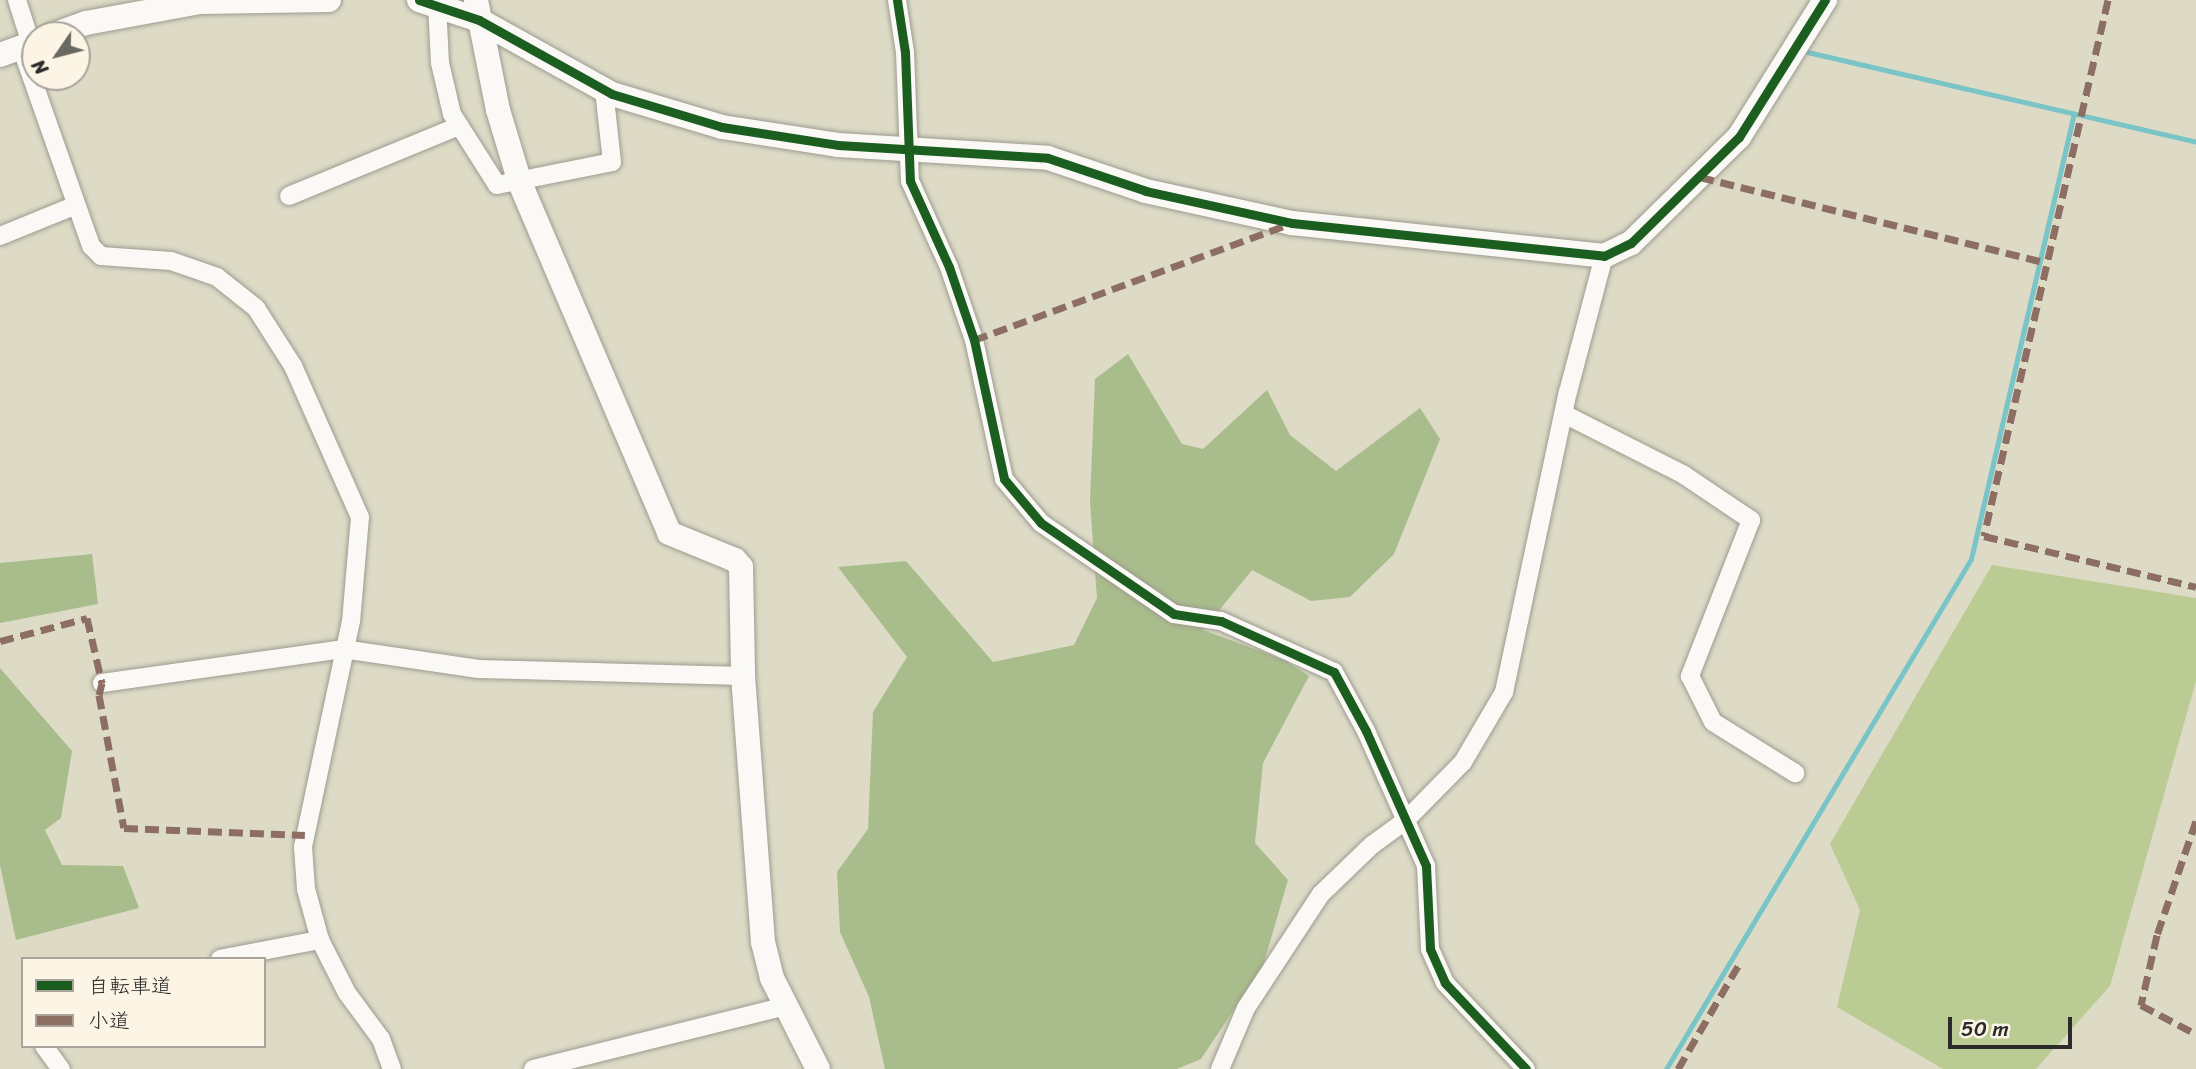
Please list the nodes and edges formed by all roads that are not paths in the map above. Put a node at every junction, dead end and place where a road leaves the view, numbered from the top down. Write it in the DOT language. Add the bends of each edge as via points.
graph roads {
  1 [pos="17,0"];
  2 [pos="329,0"];
  3 [pos="428,2"];
  4 [pos="902,2"];
  5 [pos="1820,2"];
  6 [pos="477,10"];
  7 [pos="22,21"];
  8 [pos="91,22"];
  9 [pos="604,90"];
  10 [pos="41,91"];
  11 [pos="459,127"];
  12 [pos="906,150"];
  13 [pos="520,183"];
  14 [pos="289,196"];
  15 [pos="74,206"];
  16 [pos="0,236"];
  17 [pos="1604,256"];
  18 [pos="1564,414"];
  19 [pos="343,649"];
  20 [pos="743,676"];
  21 [pos="102,682"];
  22 [pos="1795,774"];
  23 [pos="1406,820"];
  24 [pos="320,940"];
  25 [pos="231,957"];
  26 [pos="785,1006"];
  27 [pos="45,1048"];
  28 [pos="61,1069"];
  29 [pos="392,1069"];
  30 [pos="533,1069"];
  31 [pos="818,1069"];
  32 [pos="1220,1069"];
  33 [pos="1526,1069"];
  1 -- 7 [label="street"];
  2 -- 8 [label="street" via="200,2"];
  3 -- 6 [label="street"];
  3 -- 11 [label="street"];
  4 -- 12 [label="street"];
  5 -- 17 [label="street" via="1739,137 1631,243"];
  6 -- 9 [label="street"];
  6 -- 13 [label="street"];
  9 -- 12 [label="street" via="722,127 806,142"];
  9 -- 13 [label="street" via="612,162"];
  10 -- 15 [label="street"];
  11 -- 13 [label="street" via="497,185"];
  11 -- 14 [label="street"];
  12 -- 17 [label="street" via="1048,158 1146,191 1292,223"];
  12 -- 23 [label="street" via="910,181 949,267 974,340 1004,478 1014,495 1041,523 1174,614 1221,621 1334,672"];
  13 -- 20 [label="street" via="669,533 735,560 741,567"];
  15 -- 16 [label="street"];
  15 -- 19 [label="street" via="91,246 101,256 171,261 217,277 256,309 293,366 360,517 351,621"];
  17 -- 18 [label="street"];
  18 -- 22 [label="street" via="1684,475 1751,520 1690,676 1713,722"];
  18 -- 23 [label="street" via="1504,692 1463,762"];
  19 -- 20 [label="street" via="479,669"];
  19 -- 21 [label="street"];
  19 -- 24 [label="street" via="303,847 306,889"];
  20 -- 26 [label="street" via="763,942"];
  23 -- 32 [label="street" via="1371,845 1321,894 1246,1008"];
  23 -- 33 [label="street" via="1430,882 1430,949 1446,983"];
  24 -- 25 [label="street"];
  24 -- 29 [label="street" via="347,993 381,1039"];
  26 -- 30 [label="street"];
  26 -- 31 [label="street"];
  27 -- 28 [label="street"];
}
